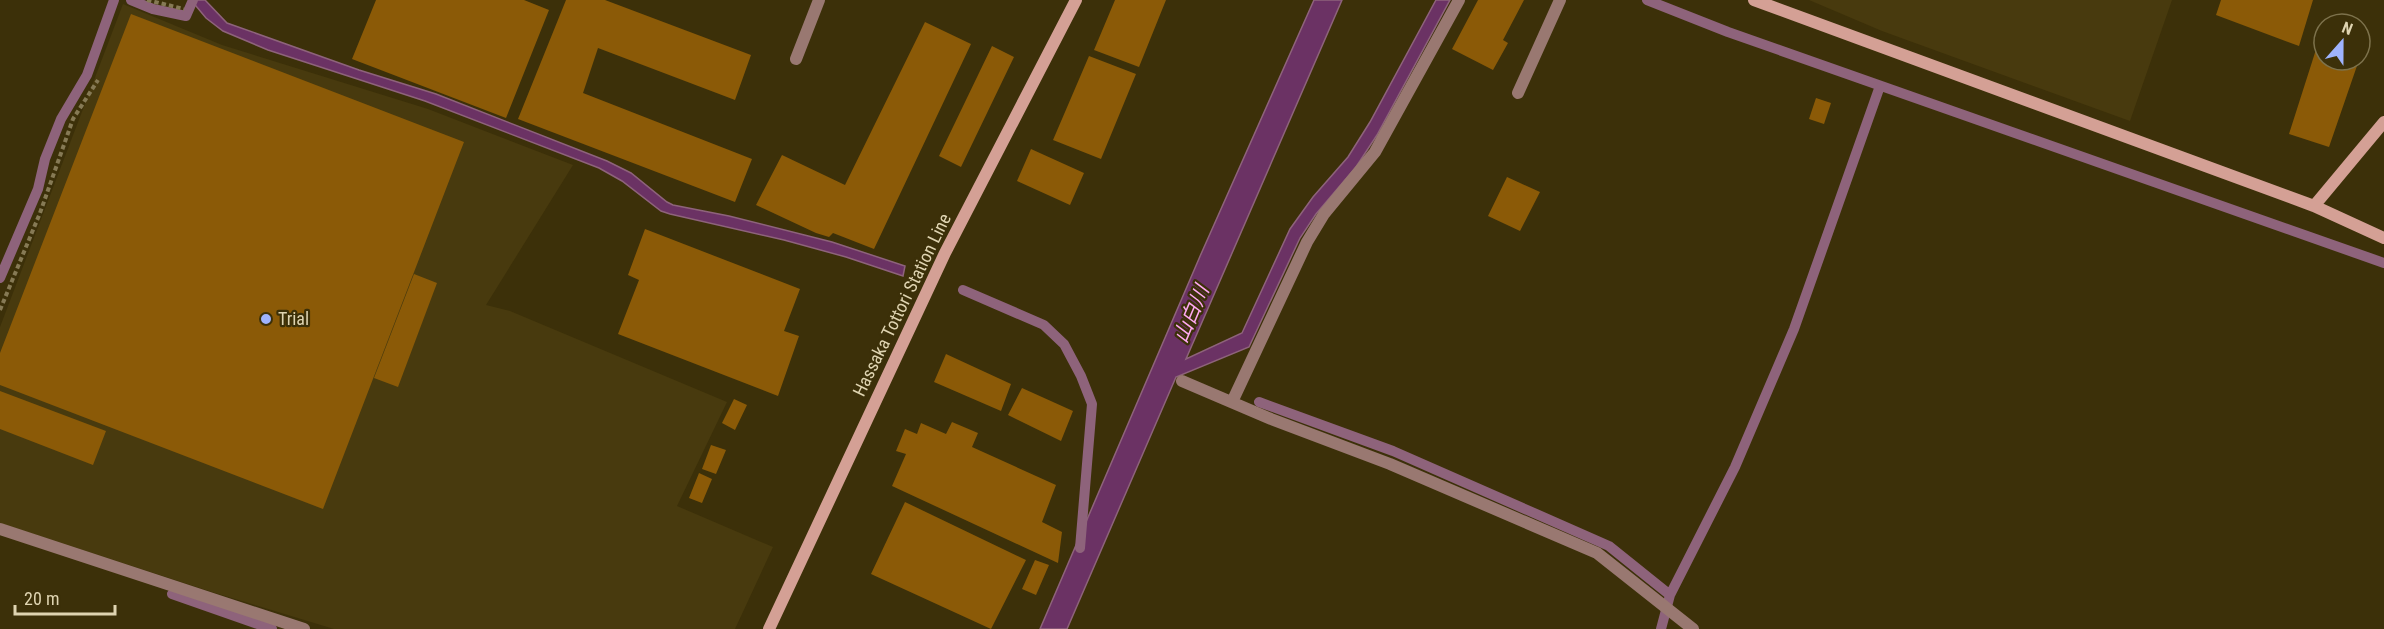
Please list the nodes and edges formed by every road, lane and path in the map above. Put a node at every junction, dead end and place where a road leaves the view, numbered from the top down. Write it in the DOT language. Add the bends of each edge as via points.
graph roads {
  1 [pos="147,0"];
  2 [pos="819,0"];
  3 [pos="1076,0"];
  4 [pos="1459,0"];
  5 [pos="1560,0"];
  6 [pos="1754,0"];
  7 [pos="184,9"];
  8 [pos="796,59"];
  9 [pos="98,80"];
  10 [pos="1518,93"];
  11 [pos="2384,122"];
  12 [pos="2314,206"];
  13 [pos="2384,238"];
  14 [pos="0,310"];
  15 [pos="1182,381"];
  16 [pos="1232,402"];
  17 [pos="0,529"];
  18 [pos="304,629"];
  19 [pos="769,629"];
  20 [pos="1693,629"];
  1 -- 7 [label="path"];
  2 -- 8 [label="street"];
  3 -- 19 [label="street, Hassaka Tottori Station Line" via="945,253"];
  4 -- 16 [label="street" via="1375,152 1324,214 1307,242"];
  5 -- 10 [label="street"];
  6 -- 12 [label="street"];
  9 -- 14 [label="path" via="69,128 40,213"];
  11 -- 12 [label="street"];
  12 -- 13 [label="street"];
  15 -- 16 [label="street"];
  16 -- 20 [label="street" via="1390,464 1597,553"];
  17 -- 18 [label="street"];
}
